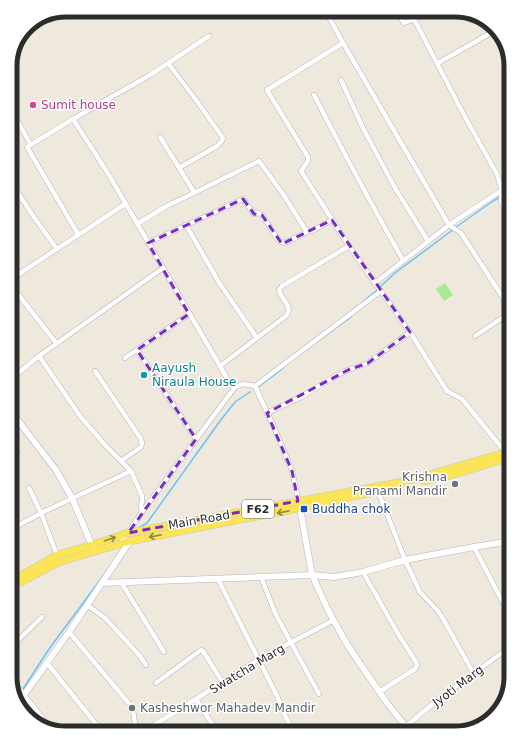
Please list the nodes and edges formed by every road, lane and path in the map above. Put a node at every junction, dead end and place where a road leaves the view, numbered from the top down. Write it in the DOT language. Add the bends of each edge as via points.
graph roads {
  1 [pos="329,17"];
  2 [pos="400,17"];
  3 [pos="418,17"];
  4 [pos="414,19"];
  5 [pos="491,33"];
  6 [pos="209,36"];
  7 [pos="343,42"];
  8 [pos="168,63"];
  9 [pos="438,63"];
  10 [pos="341,80"];
  11 [pos="314,95"];
  12 [pos="73,119"];
  13 [pos="17,120"];
  14 [pos="160,137"];
  15 [pos="31,145"];
  16 [pos="179,168"];
  17 [pos="502,190"];
  18 [pos="17,192"];
  19 [pos="194,192"];
  20 [pos="125,204"];
  21 [pos="504,207"];
  22 [pos="332,220"];
  23 [pos="137,224"];
  24 [pos="186,225"];
  25 [pos="449,225"];
  26 [pos="309,231"];
  27 [pos="78,234"];
  28 [pos="428,241"];
  29 [pos="148,243"];
  30 [pos="349,246"];
  31 [pos="58,249"];
  32 [pos="403,260"];
  33 [pos="163,268"];
  34 [pos="17,275"];
  35 [pos="375,283"];
  36 [pos="380,291"];
  37 [pos="17,293"];
  38 [pos="504,300"];
  39 [pos="190,314"];
  40 [pos="504,316"];
  41 [pos="410,332"];
  42 [pos="475,336"];
  43 [pos="257,338"];
  44 [pos="57,344"];
  45 [pos="137,350"];
  46 [pos="39,356"];
  47 [pos="125,358"];
  48 [pos="220,366"];
  49 [pos="95,371"];
  50 [pos="17,374"];
  51 [pos="254,386"];
  52 [pos="235,387"];
  53 [pos="267,413"];
  54 [pos="17,419"];
  55 [pos="196,439"];
  56 [pos="504,449"];
  57 [pos="504,456"];
  58 [pos="504,457"];
  59 [pos="121,461"];
  60 [pos="131,471"];
  61 [pos="29,488"];
  62 [pos="378,491"];
  63 [pos="72,498"];
  64 [pos="299,505"];
  65 [pos="142,512"];
  66 [pos="40,513"];
  67 [pos="17,526"];
  68 [pos="128,533"];
  69 [pos="130,541"];
  70 [pos="504,542"];
  71 [pos="120,544"];
  72 [pos="474,547"];
  73 [pos="94,548"];
  74 [pos="57,555"];
  75 [pos="405,560"];
  76 [pos="363,572"];
  77 [pos="312,575"];
  78 [pos="260,577"];
  79 [pos="17,579"];
  80 [pos="218,579"];
  81 [pos="17,580"];
  82 [pos="121,582"];
  83 [pos="102,583"];
  84 [pos="87,605"];
  85 [pos="504,605"];
  86 [pos="42,617"];
  87 [pos="334,620"];
  88 [pos="69,632"];
  89 [pos="17,641"];
  90 [pos="291,643"];
  91 [pos="504,651"];
  92 [pos="164,652"];
  93 [pos="259,659"];
  94 [pos="47,663"];
  95 [pos="146,665"];
  96 [pos="474,674"];
  97 [pos="156,683"];
  98 [pos="223,683"];
  99 [pos="19,688"];
  100 [pos="379,692"];
  101 [pos="319,694"];
  102 [pos="24,695"];
  103 [pos="22,697"];
  104 [pos="196,699"];
  105 [pos="44,721"];
  106 [pos="96,726"];
  107 [pos="137,726"];
  108 [pos="153,726"];
  109 [pos="213,726"];
  110 [pos="290,726"];
  111 [pos="405,726"];
  112 [pos="407,726"];
  1 -- 7 [label="street"];
  2 -- 4 [label="street" via="404,23"];
  3 -- 4 [label="street"];
  4 -- 9 [label="street"];
  5 -- 9 [label="street"];
  6 -- 8 [label="street"];
  7 -- 22 [label="street" via="267,90 308,157 301,170"];
  7 -- 25 [label="street"];
  8 -- 12 [label="street"];
  8 -- 16 [label="street" via="222,138 217,146"];
  9 -- 17 [label="street" via="497,174"];
  10 -- 28 [label="street" via="391,181"];
  11 -- 32 [label="street"];
  12 -- 15 [label="street"];
  12 -- 20 [label="street"];
  13 -- 15 [label="street"];
  14 -- 16 [label="street"];
  15 -- 27 [label="street" via="27,147"];
  16 -- 19 [label="street"];
  17 -- 21 [label="street" via="501,201"];
  17 -- 25 [label="street"];
  18 -- 31 [label="street"];
  19 -- 23 [label="street"];
  19 -- 26 [label="street" via="259,161"];
  20 -- 23 [label="street"];
  20 -- 27 [label="street"];
  22 -- 26 [label="street"];
  22 -- 30 [label="street"];
  23 -- 29 [label="street"];
  24 -- 26 [label="street" via="242,199 254,214 259,212 262,215 279,241 284,243"];
  24 -- 29 [label="street"];
  24 -- 43 [label="street" via="220,284"];
  25 -- 28 [label="street"];
  25 -- 38 [label="street" via="461,233"];
  27 -- 31 [label="street"];
  28 -- 32 [label="street"];
  29 -- 33 [label="street"];
  30 -- 35 [label="street"];
  30 -- 43 [label="street" via="282,286 280,294 289,312"];
  31 -- 34 [label="street"];
  32 -- 35 [label="street"];
  33 -- 39 [label="street"];
  33 -- 44 [label="street"];
  35 -- 36 [label="street"];
  36 -- 41 [label="street"];
  36 -- 51 [label="street"];
  37 -- 44 [label="street"];
  39 -- 45 [label="street"];
  39 -- 48 [label="street"];
  40 -- 42 [label="street"];
  41 -- 53 [label="street" via="368,363 348,370 302,397"];
  41 -- 56 [label="street" via="447,390 462,399"];
  43 -- 48 [label="street"];
  44 -- 46 [label="street"];
  45 -- 47 [label="street"];
  45 -- 55 [label="street"];
  46 -- 50 [label="street"];
  46 -- 59 [label="street" via="80,416"];
  48 -- 52 [label="street"];
  49 -- 59 [label="street" via="141,439 141,447"];
  51 -- 52 [label="street" via="243,384"];
  51 -- 53 [label="street"];
  52 -- 55 [label="street"];
  53 -- 64 [label="street" via="292,470"];
  54 -- 63 [label="street" via="56,470"];
  55 -- 65 [label="street"];
  57 -- 64 [label="main road, Main Road / F62"];
  58 -- 62 [label="main road, Main Road / F62" via="452,474"];
  59 -- 60 [label="street"];
  60 -- 63 [label="street"];
  60 -- 65 [label="street" via="142,496"];
  61 -- 66 [label="street"];
  62 -- 64 [label="main road, Main Road / F62"];
  62 -- 75 [label="street"];
  63 -- 66 [label="street"];
  63 -- 73 [label="street"];
  64 -- 68 [label="main road, Main Road / F62"];
  64 -- 69 [label="main road, Main Road / F62, one-way"];
  64 -- 77 [label="street"];
  65 -- 68 [label="street"];
  66 -- 67 [label="street"];
  66 -- 74 [label="street"];
  68 -- 71 [label="street"];
  73 -- 68 [label="main road, Main Road / F62, one-way"];
  69 -- 71 [label="main road, Main Road / F62"];
  69 -- 83 [label="street"];
  70 -- 72 [label="street"];
  71 -- 73 [label="main road, Main Road / F62"];
  72 -- 75 [label="street"];
  72 -- 85 [label="street"];
  73 -- 74 [label="main road, Main Road / F62"];
  73 -- 81 [label="main road, Main Road / F62"];
  74 -- 79 [label="main road, Main Road / F62"];
  75 -- 76 [label="street"];
  75 -- 96 [label="street" via="420,592 442,617"];
  76 -- 77 [label="street" via="334,577"];
  76 -- 100 [label="street" via="417,665 415,669"];
  77 -- 78 [label="street"];
  77 -- 87 [label="street"];
  78 -- 80 [label="street"];
  78 -- 90 [label="street"];
  80 -- 82 [label="street"];
  80 -- 93 [label="street"];
  82 -- 83 [label="street"];
  82 -- 92 [label="street"];
  83 -- 84 [label="street"];
  84 -- 88 [label="street"];
  84 -- 95 [label="street" via="105,618"];
  86 -- 89 [label="street"];
  87 -- 90 [label="street, Swatcha Marg"];
  87 -- 100 [label="street"];
  88 -- 94 [label="street"];
  88 -- 107 [label="street" via="134,710"];
  90 -- 93 [label="street, Swatcha Marg"];
  90 -- 101 [label="street"];
  91 -- 96 [label="street, Jyoti Marg"];
  93 -- 98 [label="street, Swatcha Marg"];
  93 -- 110 [label="street"];
  94 -- 102 [label="street"];
  94 -- 106 [label="street"];
  96 -- 112 [label="street, Jyoti Marg"];
  97 -- 98 [label="street" via="200,650"];
  98 -- 104 [label="street, Swatcha Marg"];
  99 -- 102 [label="street"];
  100 -- 111 [label="street"];
  102 -- 103 [label="street"];
  102 -- 105 [label="street"];
  104 -- 108 [label="street, Swatcha Marg"];
  104 -- 109 [label="street"];
}
